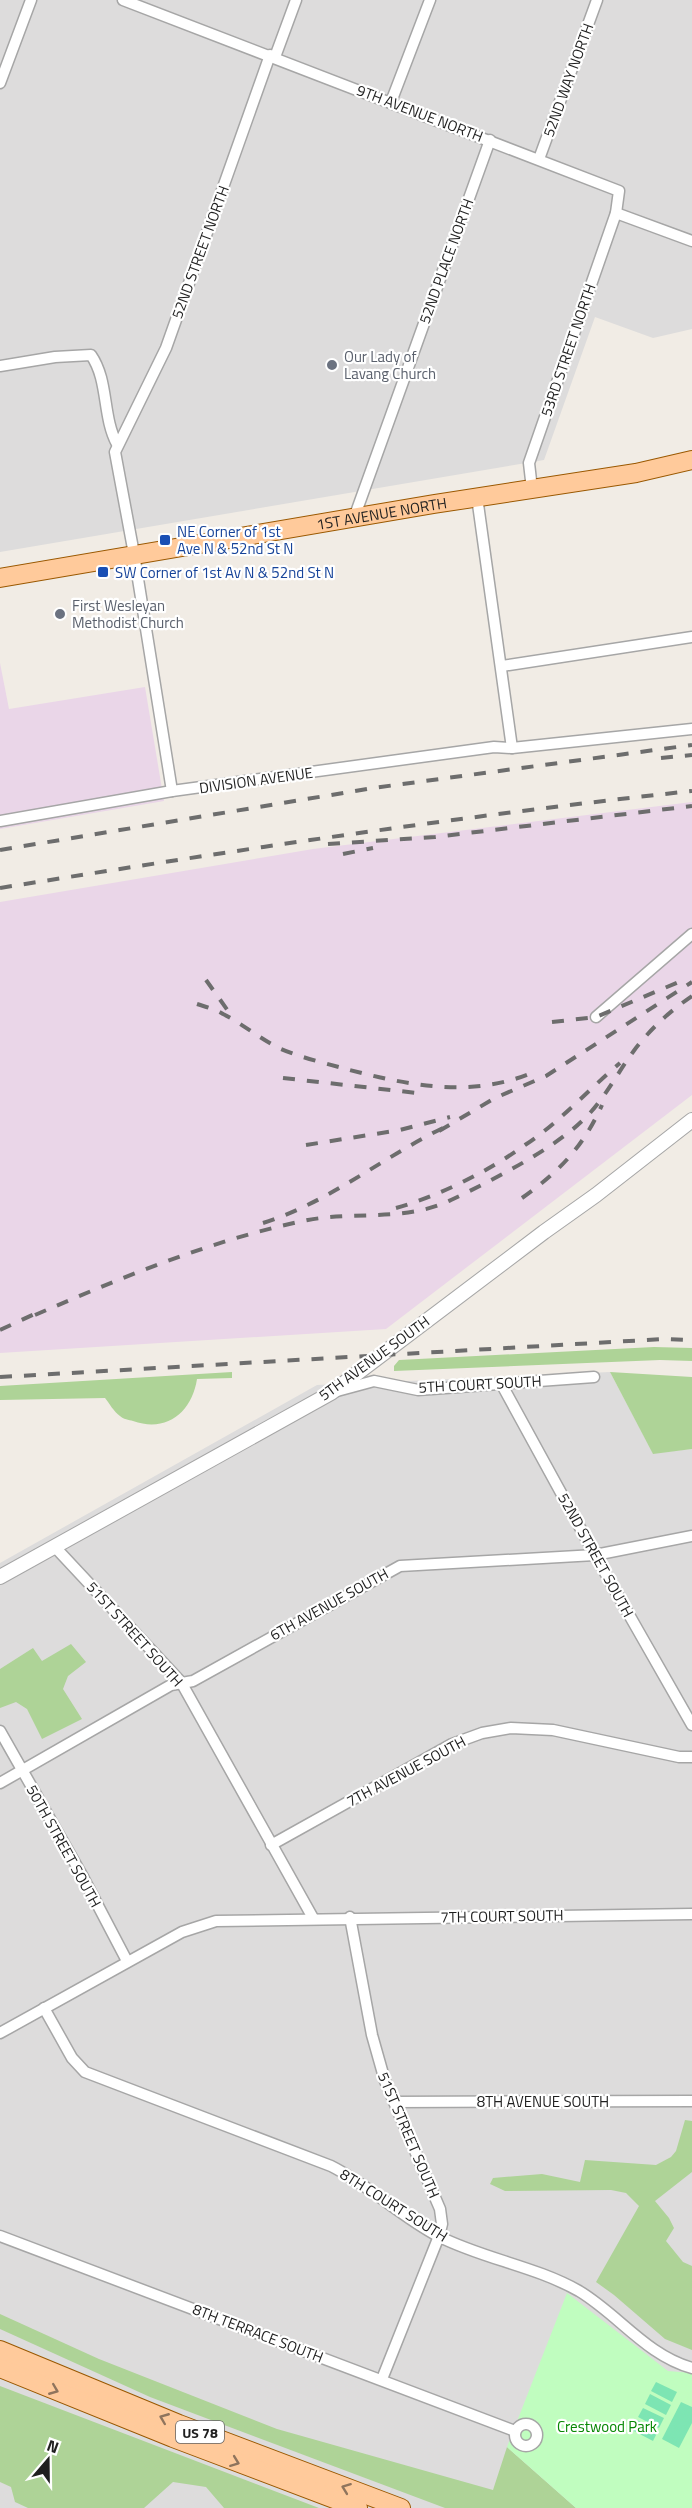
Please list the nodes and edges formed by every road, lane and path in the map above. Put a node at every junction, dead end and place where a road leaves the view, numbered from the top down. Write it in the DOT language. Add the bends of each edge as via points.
graph roads {
  1 [pos="31,0"];
  2 [pos="123,0"];
  3 [pos="296,0"];
  4 [pos="430,0"];
  5 [pos="597,0"];
  6 [pos="273,56"];
  7 [pos="0,83"];
  8 [pos="391,102"];
  9 [pos="490,140"];
  10 [pos="539,159"];
  11 [pos="616,213"];
  12 [pos="692,241"];
  13 [pos="0,366"];
  14 [pos="117,444"];
  15 [pos="692,460"];
  16 [pos="532,489"];
  17 [pos="477,497"];
  18 [pos="354,518"];
  19 [pos="134,554"];
  20 [pos="0,578"];
  21 [pos="692,637"];
  22 [pos="502,666"];
  23 [pos="692,729"];
  24 [pos="512,748"];
  25 [pos="172,791"];
  26 [pos="0,821"];
  27 [pos="692,934"];
  28 [pos="596,1017"];
  29 [pos="692,1120"];
  30 [pos="594,1377"];
  31 [pos="502,1385"];
  32 [pos="331,1393"];
  33 [pos="692,1536"];
  34 [pos="54,1546"];
  35 [pos="595,1555"];
  36 [pos="1,1575"];
  37 [pos="181,1682"];
  38 [pos="692,1725"];
  39 [pos="0,1731"];
  40 [pos="692,1757"];
  41 [pos="22,1770"];
  42 [pos="0,1783"];
  43 [pos="271,1845"];
  44 [pos="692,1914"];
  45 [pos="350,1917"];
  46 [pos="313,1918"];
  47 [pos="127,1961"];
  48 [pos="44,2008"];
  49 [pos="0,2033"];
  50 [pos="692,2101"];
  51 [pos="394,2102"];
  52 [pos="0,2236"];
  53 [pos="439,2236"];
  54 [pos="0,2350"];
  55 [pos="0,2368"];
  56 [pos="692,2368"];
  57 [pos="382,2379"];
  58 [pos="515,2431"];
  59 [pos="358,2508"];
  60 [pos="401,2508"];
  1 -- 7 [label="street"];
  2 -- 6 [label="street, 9TH AVENUE NORTH"];
  3 -- 6 [label="street, 52ND STREET NORTH"];
  4 -- 8 [label="street"];
  5 -- 10 [label="street, 52ND WAY NORTH"];
  6 -- 8 [label="street, 9TH AVENUE NORTH"];
  6 -- 14 [label="street, 52ND STREET NORTH" via="166,348"];
  8 -- 9 [label="street, 9TH AVENUE NORTH"];
  9 -- 10 [label="street, 9TH AVENUE NORTH"];
  9 -- 18 [label="street, 52ND PLACE NORTH"];
  10 -- 11 [label="street, 9TH AVENUE NORTH" via="619,190"];
  11 -- 12 [label="street"];
  11 -- 16 [label="street, 53RD STREET NORTH" via="529,463"];
  13 -- 14 [label="street" via="91,355 99,367 110,430"];
  14 -- 19 [label="street" via="115,452"];
  15 -- 16 [label="main road, 1ST AVENUE NORTH"];
  16 -- 17 [label="main road, 1ST AVENUE NORTH"];
  17 -- 18 [label="main road, 1ST AVENUE NORTH"];
  17 -- 22 [label="street"];
  18 -- 19 [label="main road, 1ST AVENUE NORTH"];
  19 -- 20 [label="main road, 1ST AVENUE NORTH"];
  19 -- 25 [label="street"];
  21 -- 22 [label="street"];
  22 -- 24 [label="street"];
  23 -- 24 [label="street, DIVISION AVENUE"];
  24 -- 25 [label="street, DIVISION AVENUE" via="494,747"];
  25 -- 26 [label="street, DIVISION AVENUE"];
  27 -- 28 [label="street"];
  29 -- 32 [label="street, 5TH AVENUE SOUTH"];
  30 -- 31 [label="street, 5TH COURT SOUTH"];
  31 -- 32 [label="street, 5TH COURT SOUTH" via="418,1390 374,1381"];
  31 -- 35 [label="street, 52ND STREET SOUTH"];
  32 -- 34 [label="street, 5TH AVENUE SOUTH"];
  33 -- 35 [label="street, 6TH AVENUE SOUTH"];
  34 -- 36 [label="street, 5TH AVENUE SOUTH"];
  34 -- 37 [label="street, 51ST STREET SOUTH"];
  35 -- 37 [label="street, 6TH AVENUE SOUTH" via="400,1566 193,1681"];
  35 -- 38 [label="street, 52ND STREET SOUTH"];
  37 -- 41 [label="street, 6TH AVENUE SOUTH"];
  37 -- 43 [label="street, 51ST STREET SOUTH"];
  39 -- 41 [label="street, 50TH STREET SOUTH"];
  40 -- 43 [label="street, 7TH AVENUE SOUTH" via="553,1730 497,1730 452,1744"];
  41 -- 42 [label="street, 6TH AVENUE SOUTH"];
  41 -- 47 [label="street, 50TH STREET SOUTH"];
  43 -- 46 [label="street, 51ST STREET SOUTH"];
  44 -- 45 [label="street, 7TH COURT SOUTH"];
  45 -- 46 [label="street, 7TH COURT SOUTH"];
  45 -- 51 [label="street, 51ST STREET SOUTH" via="372,2035"];
  46 -- 47 [label="street" via="204,1923"];
  47 -- 48 [label="street"];
  48 -- 49 [label="street"];
  48 -- 53 [label="street, 8TH COURT SOUTH" via="84,2072 331,2166"];
  50 -- 51 [label="street, 8TH AVENUE SOUTH"];
  51 -- 53 [label="street, 51ST STREET SOUTH" via="440,2209"];
  52 -- 57 [label="street, 8TH TERRACE SOUTH"];
  53 -- 56 [label="street, 8TH COURT SOUTH" via="566,2284 601,2306 652,2350"];
  53 -- 57 [label="street, 51ST STREET SOUTH"];
  60 -- 54 [label="main road, US 78, one-way" via="179,2424"];
  55 -- 59 [label="main road, US 78, one-way"];
  57 -- 58 [label="street, 8TH TERRACE SOUTH"];
}
